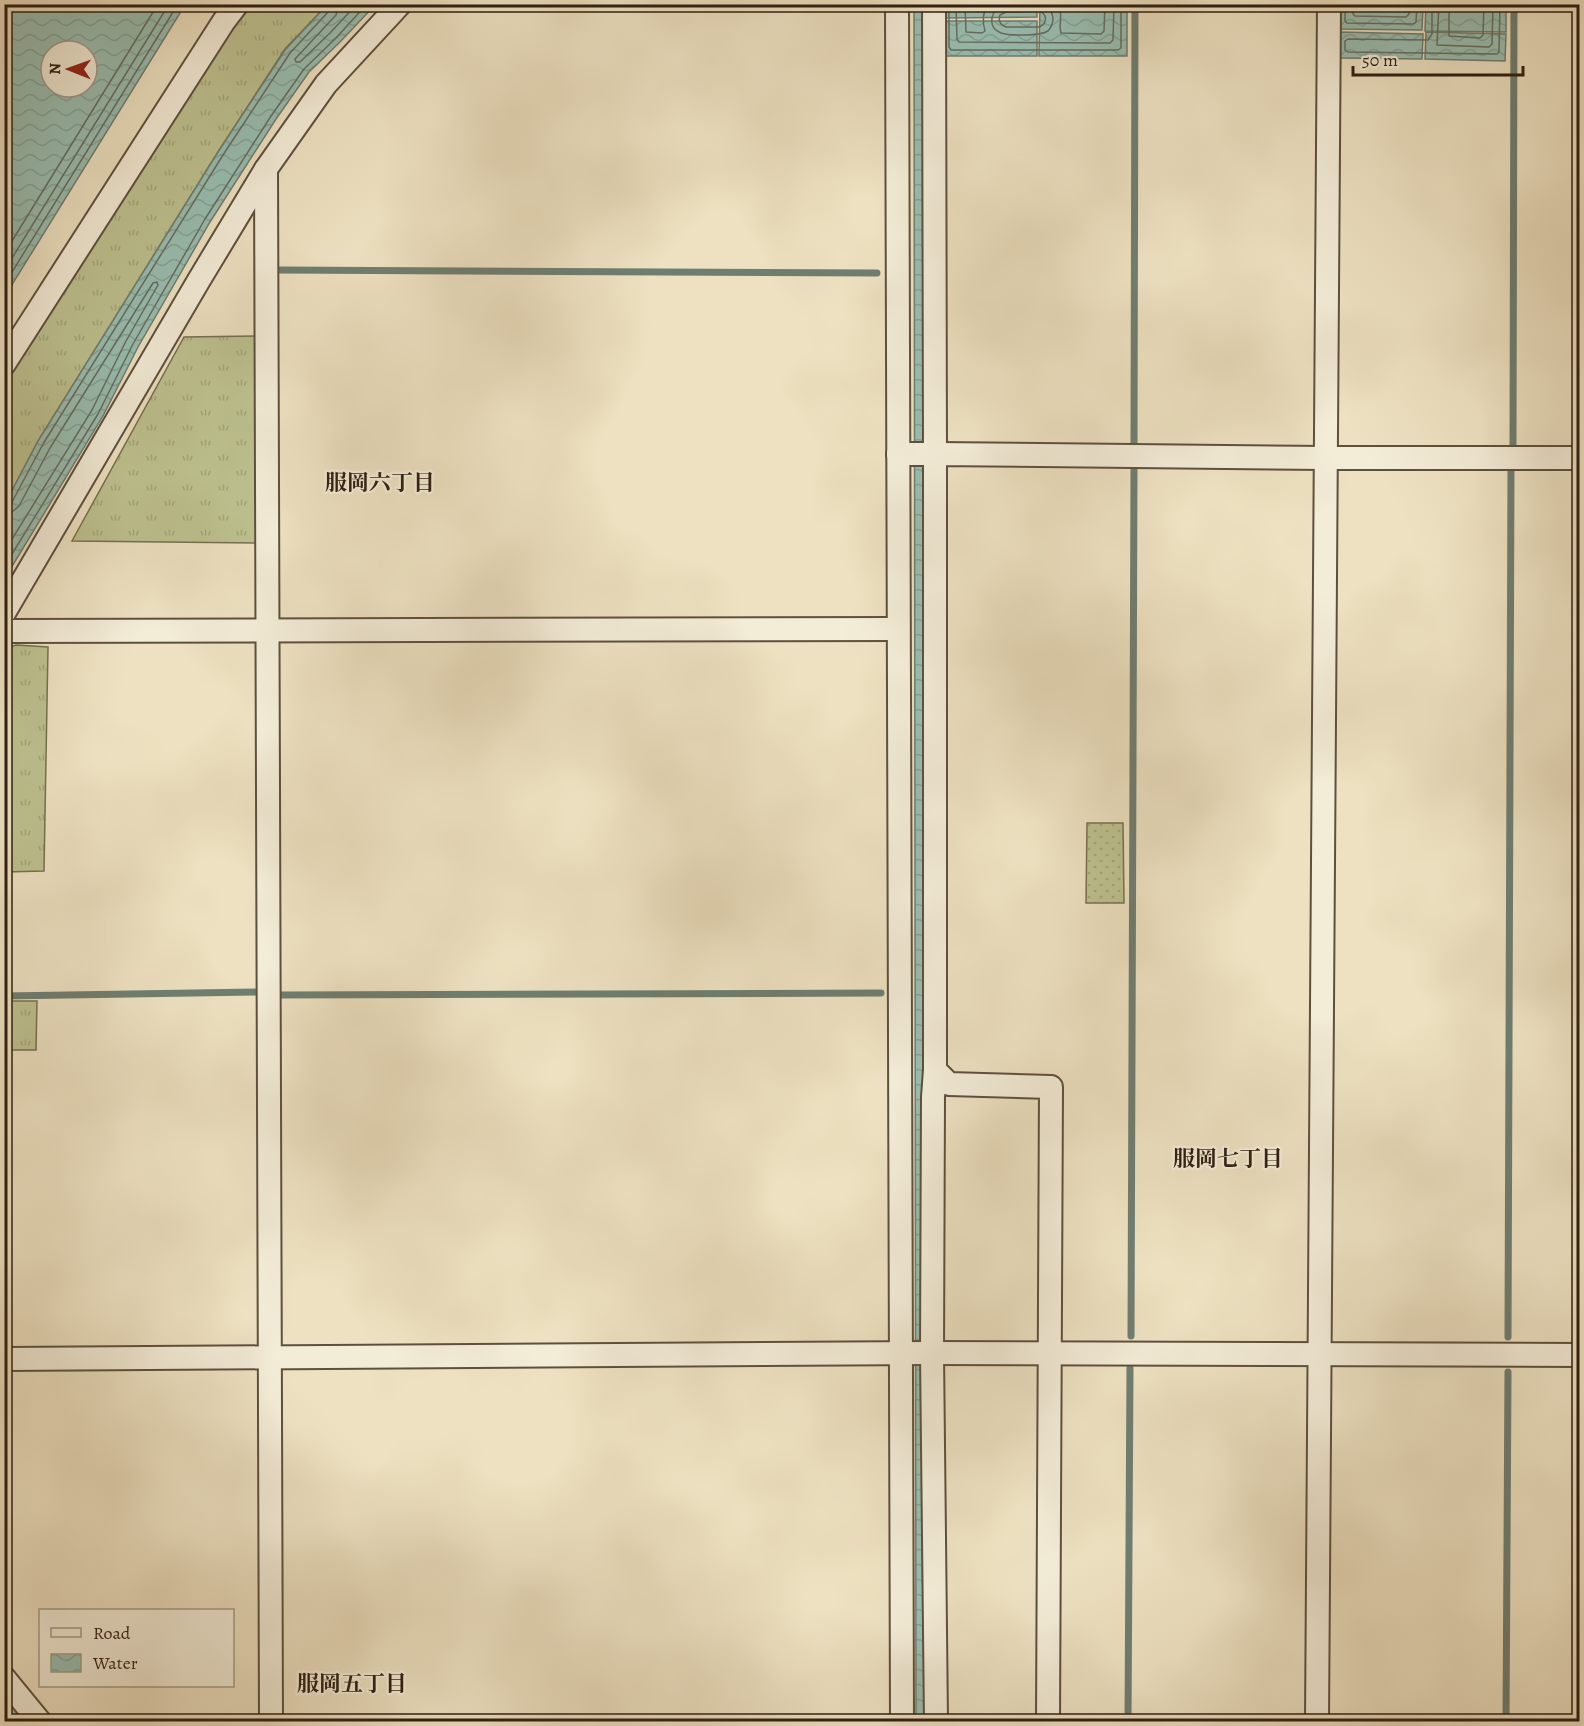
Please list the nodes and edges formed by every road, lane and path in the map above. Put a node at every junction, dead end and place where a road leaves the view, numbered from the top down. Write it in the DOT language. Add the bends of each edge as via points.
graph roads {
  1 [pos="237,4"];
  2 [pos="400,4"];
  3 [pos="897,4"];
  4 [pos="934,4"];
  5 [pos="1329,4"];
  6 [pos="266,169"];
  7 [pos="4,364"];
  8 [pos="898,454"];
  9 [pos="935,454"];
  10 [pos="1326,458"];
  11 [pos="1580,458"];
  12 [pos="4,614"];
  13 [pos="898,629"];
  14 [pos="268,630"];
  15 [pos="4,631"];
  16 [pos="935,1070"];
  17 [pos="900,1353"];
  18 [pos="931,1353"];
  19 [pos="1050,1353"];
  20 [pos="1320,1354"];
  21 [pos="1580,1355"];
  22 [pos="270,1356"];
  23 [pos="4,1359"];
  24 [pos="4,1678"];
  25 [pos="40,1722"];
  26 [pos="271,1722"];
  27 [pos="902,1722"];
  28 [pos="936,1722"];
  29 [pos="1048,1722"];
  30 [pos="1317,1722"];
  1 -- 7 [label="street"];
  2 -- 6 [label="street" via="326,84"];
  3 -- 8 [label="street"];
  4 -- 9 [label="street"];
  5 -- 10 [label="street"];
  6 -- 12 [label="street"];
  6 -- 14 [label="street"];
  8 -- 9 [label="street"];
  8 -- 13 [label="street"];
  9 -- 10 [label="street"];
  9 -- 16 [label="street"];
  10 -- 11 [label="street"];
  10 -- 20 [label="street"];
  13 -- 14 [label="street"];
  13 -- 17 [label="street"];
  14 -- 15 [label="street"];
  14 -- 22 [label="street"];
  16 -- 18 [label="street"];
  16 -- 19 [label="street" via="949,1084 1051,1087"];
  17 -- 18 [label="street"];
  17 -- 22 [label="street"];
  17 -- 27 [label="street"];
  18 -- 19 [label="street"];
  18 -- 28 [label="street"];
  19 -- 20 [label="street"];
  19 -- 29 [label="street"];
  20 -- 21 [label="street"];
  20 -- 30 [label="street"];
  22 -- 23 [label="street"];
  22 -- 26 [label="street"];
  24 -- 25 [label="street"];
}
